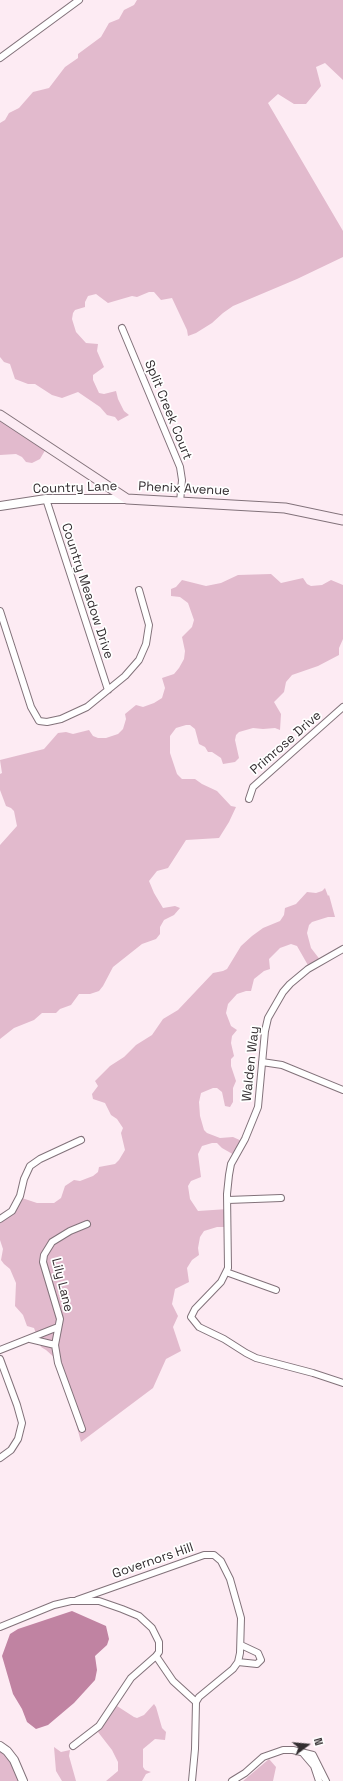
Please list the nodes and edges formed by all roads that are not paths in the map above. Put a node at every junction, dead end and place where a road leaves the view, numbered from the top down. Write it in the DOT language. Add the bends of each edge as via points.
graph roads {
  1 [pos="79,0"];
  2 [pos="0,58"];
  3 [pos="122,328"];
  4 [pos="0,415"];
  5 [pos="46,499"];
  6 [pos="127,499"];
  7 [pos="180,502"];
  8 [pos="0,506"];
  9 [pos="343,520"];
  10 [pos="139,590"];
  11 [pos="0,611"];
  12 [pos="108,690"];
  13 [pos="343,707"];
  14 [pos="249,799"];
  15 [pos="343,949"];
  16 [pos="262,1062"];
  17 [pos="343,1090"];
  18 [pos="81,1140"];
  19 [pos="281,1198"];
  20 [pos="228,1200"];
  21 [pos="0,1219"];
  22 [pos="87,1224"];
  23 [pos="226,1272"];
  24 [pos="276,1290"];
  25 [pos="58,1327"];
  26 [pos="30,1340"];
  27 [pos="55,1345"];
  28 [pos="0,1350"];
  29 [pos="0,1359"];
  30 [pos="343,1383"];
  31 [pos="82,1429"];
  32 [pos="0,1458"];
  33 [pos="77,1600"];
  34 [pos="0,1627"];
  35 [pos="241,1645"];
  36 [pos="156,1656"];
  37 [pos="238,1662"];
  38 [pos="196,1702"];
  39 [pos="0,1746"];
  40 [pos="73,1746"];
  41 [pos="301,1751"];
  42 [pos="23,1781"];
  43 [pos="192,1781"];
  44 [pos="232,1781"];
  45 [pos="319,1781"];
  46 [pos="326,1781"];
  1 -- 2 [label="street"];
  3 -- 7 [label="street, Split Creek Court" via="180,467"];
  4 -- 6 [label="main road, Phenix Avenue"];
  5 -- 6 [label="street, Country Lane"];
  5 -- 8 [label="street, Country Lane"];
  5 -- 12 [label="street, Country Meadow Drive"];
  6 -- 7 [label="main road, Phenix Avenue"];
  7 -- 9 [label="main road, Phenix Avenue" via="285,508"];
  10 -- 12 [label="street" via="149,625 146,644 133,668"];
  11 -- 12 [label="street" via="30,707 39,721 54,721 80,711"];
  13 -- 14 [label="street, Primrose Drive" via="253,787"];
  15 -- 16 [label="street, Walden Way" via="308,969 287,986 267,1022"];
  16 -- 17 [label="street" via="282,1065"];
  16 -- 20 [label="street, Walden Way" via="259,1103 245,1139 231,1164"];
  18 -- 21 [label="street" via="30,1166 20,1196 12,1210"];
  19 -- 20 [label="street"];
  20 -- 23 [label="street, Walden Way" via="229,1263"];
  22 -- 25 [label="street, Lily Lane" via="56,1239 48,1246 44,1255 45,1268 59,1311"];
  23 -- 24 [label="street"];
  23 -- 30 [label="street, Walden Way" via="191,1317 199,1328 256,1358"];
  25 -- 26 [label="street, Lily Lane" via="37,1334"];
  25 -- 27 [label="street, Lily Lane"];
  26 -- 27 [label="street, Lily Lane"];
  26 -- 28 [label="street, Lily Lane"];
  27 -- 31 [label="street, Lily Lane" via="58,1364"];
  29 -- 32 [label="street" via="22,1423 18,1439 11,1450"];
  33 -- 34 [label="street, Governors Hill" via="54,1605"];
  33 -- 35 [label="street, Governors Hill" via="197,1557 214,1555 221,1561 230,1579 241,1618"];
  33 -- 36 [label="street, Governors Hill" via="99,1601 139,1616 148,1623 157,1636 160,1646"];
  35 -- 37 [label="street, Governors Hill"];
  35 -- 37 [label="street" via="258,1653 261,1660 257,1664"];
  36 -- 38 [label="street" via="173,1681"];
  36 -- 40 [label="street" via="131,1678 99,1726"];
  37 -- 38 [label="street"];
  38 -- 43 [label="street"];
  39 -- 42 [label="street" via="14,1760"];
  41 -- 44 [label="street" via="283,1750 266,1756"];
  41 -- 45 [label="street" via="314,1766"];
  41 -- 46 [label="street" via="316,1758"];
}
